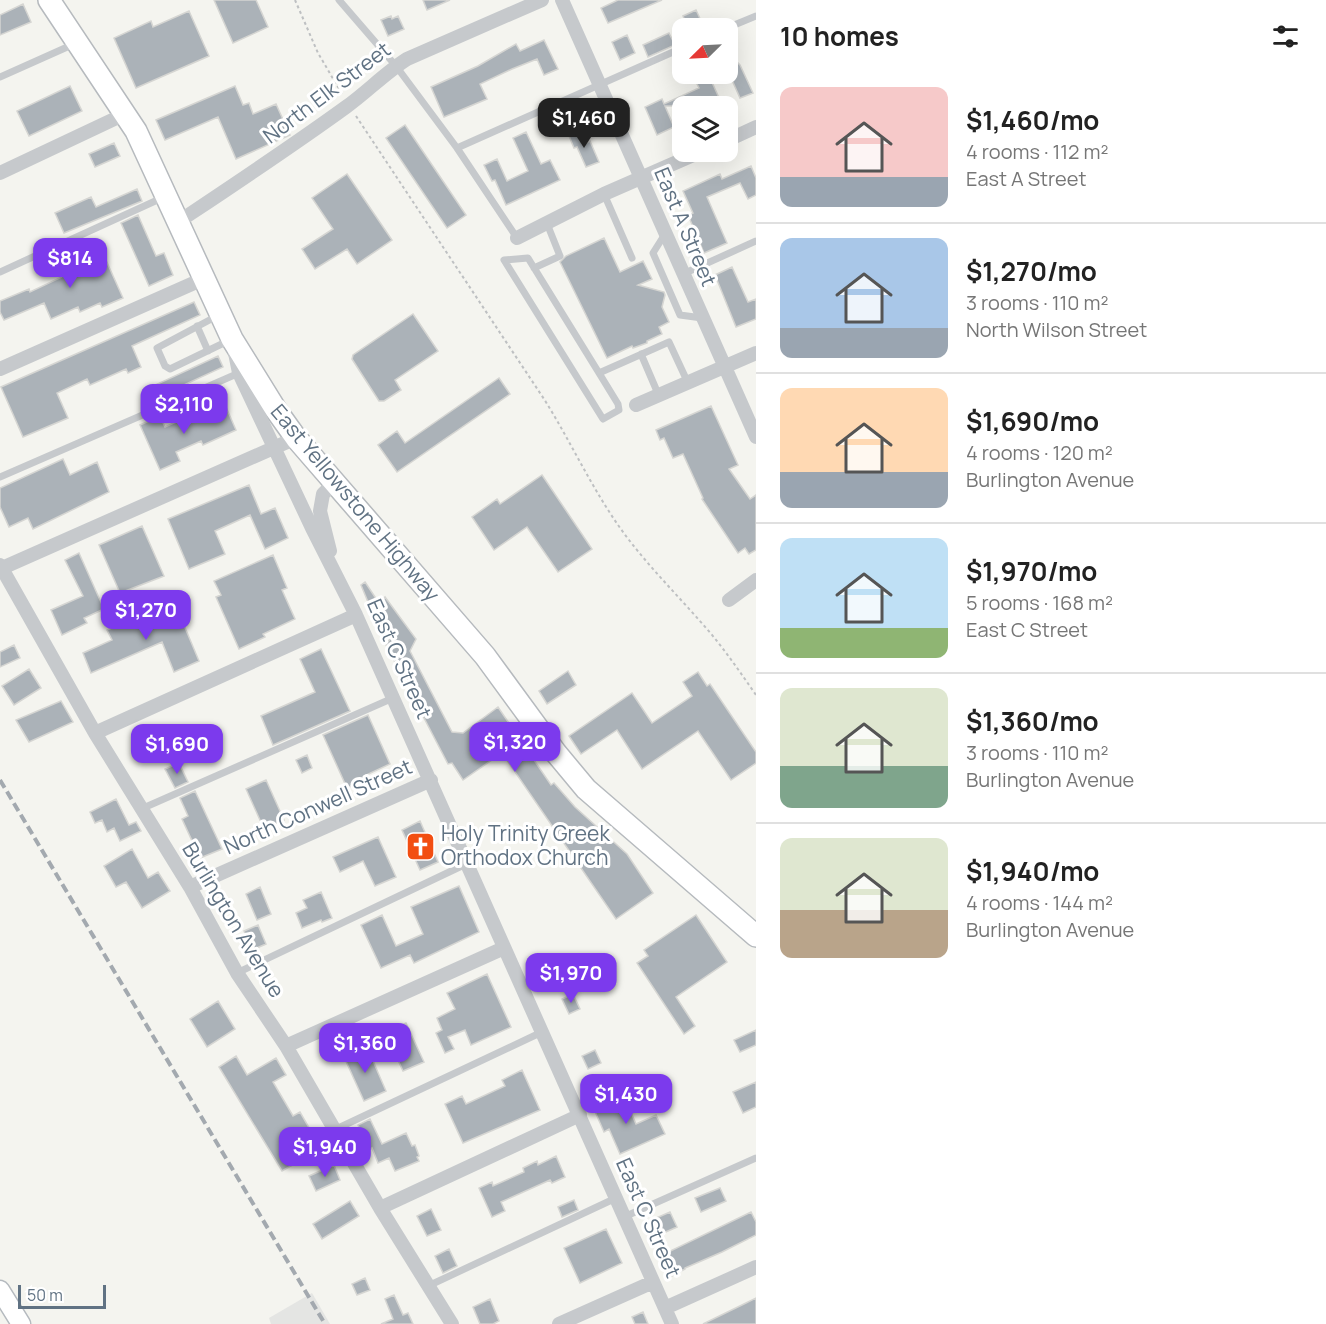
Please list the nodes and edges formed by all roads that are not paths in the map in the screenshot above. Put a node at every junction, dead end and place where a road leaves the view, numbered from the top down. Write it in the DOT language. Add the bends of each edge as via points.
graph roads {
  1 [pos="49,0"];
  2 [pos="339,0"];
  3 [pos="542,0"];
  4 [pos="562,0"];
  5 [pos="756,16"];
  6 [pos="738,23"];
  7 [pos="77,43"];
  8 [pos="672,52"];
  9 [pos="396,66"];
  10 [pos="0,77"];
  11 [pos="599,84"];
  12 [pos="125,114"];
  13 [pos="756,127"];
  14 [pos="738,135"];
  15 [pos="457,148"];
  16 [pos="676,162"];
  17 [pos="0,173"];
  18 [pos="641,177"];
  19 [pos="604,194"];
  20 [pos="166,196"];
  21 [pos="546,221"];
  22 [pos="178,222"];
  23 [pos="665,234"];
  24 [pos="517,238"];
  25 [pos="756,241"];
  26 [pos="632,258"];
  27 [pos="534,268"];
  28 [pos="0,272"];
  29 [pos="683,274"];
  30 [pos="203,279"];
  31 [pos="220,314"];
  32 [pos="702,318"];
  33 [pos="198,326"];
  34 [pos="232,339"];
  35 [pos="208,351"];
  36 [pos="756,353"];
  37 [pos="641,354"];
  38 [pos="724,368"];
  39 [pos="0,369"];
  40 [pos="239,373"];
  41 [pos="599,373"];
  42 [pos="688,383"];
  43 [pos="659,396"];
  44 [pos="636,405"];
  45 [pos="756,437"];
  46 [pos="296,438"];
  47 [pos="276,448"];
  48 [pos="0,477"];
  49 [pos="333,484"];
  50 [pos="1,566"];
  51 [pos="335,571"];
  52 [pos="756,580"];
  53 [pos="729,600"];
  54 [pos="356,615"];
  55 [pos="393,698"];
  56 [pos="95,734"];
  57 [pos="430,780"];
  58 [pos="141,809"];
  59 [pos="466,864"];
  60 [pos="190,887"];
  61 [pos="756,936"];
  62 [pos="504,948"];
  63 [pos="237,973"];
  64 [pos="542,1032"];
  65 [pos="286,1046"];
  66 [pos="580,1114"];
  67 [pos="334,1130"];
  68 [pos="756,1158"];
  69 [pos="616,1198"];
  70 [pos="380,1208"];
  71 [pos="624,1217"];
  72 [pos="756,1267"];
  73 [pos="654,1282"];
  74 [pos="428,1286"];
  75 [pos="0,1290"];
  76 [pos="665,1308"];
  77 [pos="21,1324"];
  78 [pos="452,1324"];
  79 [pos="559,1324"];
  80 [pos="672,1324"];
  1 -- 7 [label="main road, East Yellowstone Highway"];
  2 -- 9 [label="lane"];
  3 -- 9 [label="street, North Elk Street"];
  4 -- 11 [label="street, East A Street"];
  5 -- 6 [label="lane"];
  7 -- 10 [label="lane"];
  7 -- 12 [label="main road, East Yellowstone Highway"];
  8 -- 11 [label="lane"];
  9 -- 15 [label="lane"];
  9 -- 22 [label="street, North Elk Street" via="270,162"];
  11 -- 15 [label="lane"];
  11 -- 18 [label="street, East A Street"];
  12 -- 17 [label="street"];
  12 -- 20 [label="main road, East Yellowstone Highway"];
  13 -- 14 [label="street"];
  15 -- 24 [label="lane"];
  16 -- 18 [label="street"];
  18 -- 19 [label="street"];
  18 -- 23 [label="street, East A Street"];
  19 -- 21 [label="street"];
  19 -- 26 [label="lane"];
  20 -- 22 [label="main road, East Yellowstone Highway"];
  20 -- 28 [label="lane"];
  21 -- 24 [label="street"];
  21 -- 27 [label="lane" via="560,256"];
  22 -- 30 [label="main road, East Yellowstone Highway"];
  23 -- 29 [label="street, East A Street"];
  23 -- 32 [label="lane" via="653,254 680,315"];
  25 -- 29 [label="lane"];
  27 -- 41 [label="lane"];
  27 -- 41 [label="lane" via="528,258 504,260 603,420 619,410"];
  29 -- 32 [label="street, East A Street"];
  30 -- 31 [label="main road, East Yellowstone Highway"];
  30 -- 39 [label="street"];
  31 -- 33 [label="lane"];
  31 -- 34 [label="main road, East Yellowstone Highway"];
  32 -- 38 [label="street, East A Street"];
  33 -- 35 [label="lane"];
  33 -- 35 [label="lane" via="157,348 170,369"];
  34 -- 35 [label="lane"];
  34 -- 40 [label="street, East C Street"];
  34 -- 46 [label="main road, East Yellowstone Highway"];
  36 -- 38 [label="street"];
  37 -- 41 [label="lane"];
  37 -- 42 [label="lane" via="669,342"];
  37 -- 43 [label="lane"];
  38 -- 42 [label="street"];
  38 -- 45 [label="street, East A Street"];
  40 -- 47 [label="street, East C Street"];
  40 -- 48 [label="lane"];
  42 -- 43 [label="street"];
  43 -- 44 [label="street"];
  46 -- 47 [label="street"];
  46 -- 49 [label="main road, East Yellowstone Highway"];
  47 -- 50 [label="street"];
  47 -- 51 [label="street, East C Street"];
  49 -- 51 [label="street, East C Street" via="323,494 320,511"];
  49 -- 61 [label="main road, East Yellowstone Highway" via="485,656 586,789"];
  50 -- 56 [label="street, Burlington Avenue"];
  51 -- 54 [label="street, East C Street"];
  52 -- 53 [label="street"];
  54 -- 55 [label="street, East C Street"];
  54 -- 56 [label="street"];
  55 -- 57 [label="street, East C Street"];
  55 -- 58 [label="lane"];
  56 -- 58 [label="street, Burlington Avenue"];
  57 -- 59 [label="street, East C Street"];
  57 -- 60 [label="street, North Conwell Street"];
  58 -- 60 [label="street, Burlington Avenue"];
  59 -- 62 [label="street, East C Street"];
  59 -- 63 [label="lane"];
  60 -- 63 [label="street, Burlington Avenue"];
  62 -- 64 [label="street, East C Street"];
  62 -- 65 [label="street"];
  63 -- 65 [label="street, Burlington Avenue"];
  64 -- 66 [label="street, East C Street"];
  64 -- 67 [label="lane"];
  65 -- 67 [label="street, Burlington Avenue"];
  66 -- 69 [label="street, East C Street"];
  66 -- 70 [label="street"];
  67 -- 70 [label="street, Burlington Avenue"];
  68 -- 71 [label="lane"];
  69 -- 71 [label="street, East C Street"];
  69 -- 74 [label="lane"];
  70 -- 74 [label="street, Burlington Avenue"];
  71 -- 73 [label="street, East C Street"];
  72 -- 76 [label="street"];
  73 -- 76 [label="street, East C Street"];
  73 -- 79 [label="street"];
  74 -- 78 [label="street, Burlington Avenue"];
  75 -- 77 [label="main road"];
  76 -- 80 [label="street, East C Street"];
}
